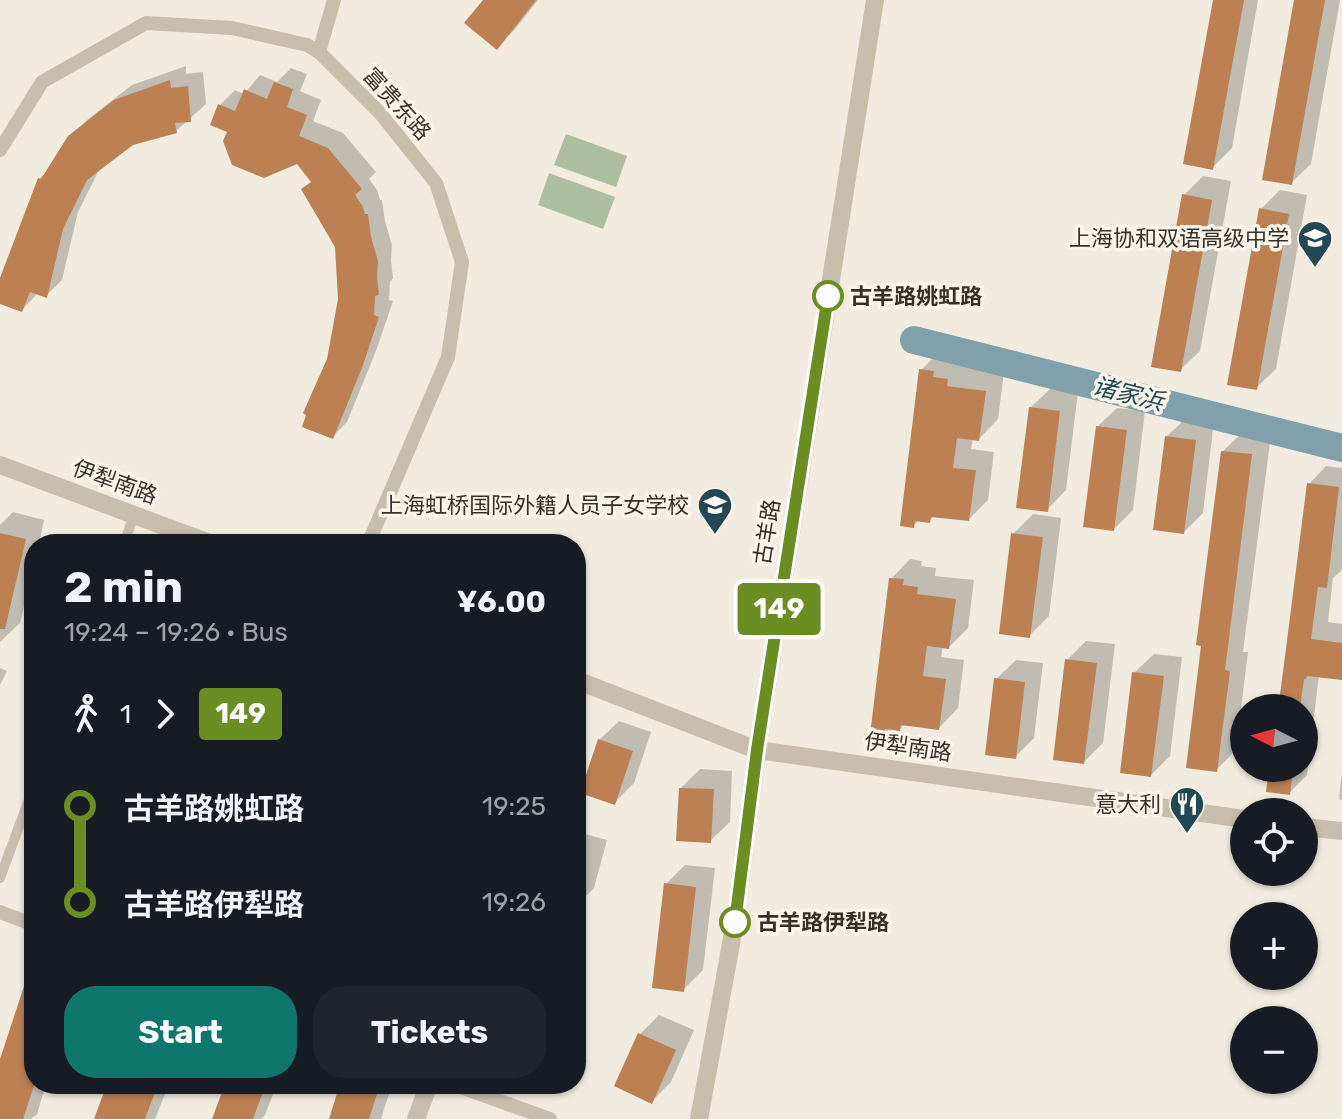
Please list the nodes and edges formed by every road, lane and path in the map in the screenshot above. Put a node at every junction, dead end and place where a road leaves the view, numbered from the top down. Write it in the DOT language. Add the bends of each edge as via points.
graph roads {
  1 [pos="334,0"];
  2 [pos="875,0"];
  3 [pos="319,52"];
  4 [pos="0,150"];
  5 [pos="0,465"];
  6 [pos="134,515"];
  7 [pos="127,534"];
  8 [pos="185,534"];
  9 [pos="372,534"];
  10 [pos="586,685"];
  11 [pos="757,750"];
  12 [pos="24,813"];
  13 [pos="1230,817"];
  14 [pos="1318,828"];
  15 [pos="1342,831"];
  16 [pos="0,878"];
  17 [pos="0,912"];
  18 [pos="24,921"];
  19 [pos="425,1094"];
  20 [pos="480,1094"];
  21 [pos="416,1119"];
  22 [pos="550,1119"];
  23 [pos="699,1119"];
  1 -- 3 [label="street"];
  2 -- 11 [label="street, 古羊路"];
  3 -- 4 [label="street, 富贵东路" via="232,28 146,23 42,82"];
  3 -- 9 [label="street, 富贵东路" via="380,113 436,183 462,262 448,357"];
  5 -- 6 [label="street, 伊犁南路"];
  6 -- 7 [label="street"];
  6 -- 8 [label="street, 伊犁南路"];
  10 -- 11 [label="street, 伊犁南路"];
  11 -- 13 [label="street, 伊犁南路"];
  11 -- 23 [label="street, 古羊路" via="735,922"];
  12 -- 16 [label="street"];
  14 -- 15 [label="street"];
  17 -- 18 [label="street"];
  19 -- 21 [label="street"];
  20 -- 22 [label="street"];
}
